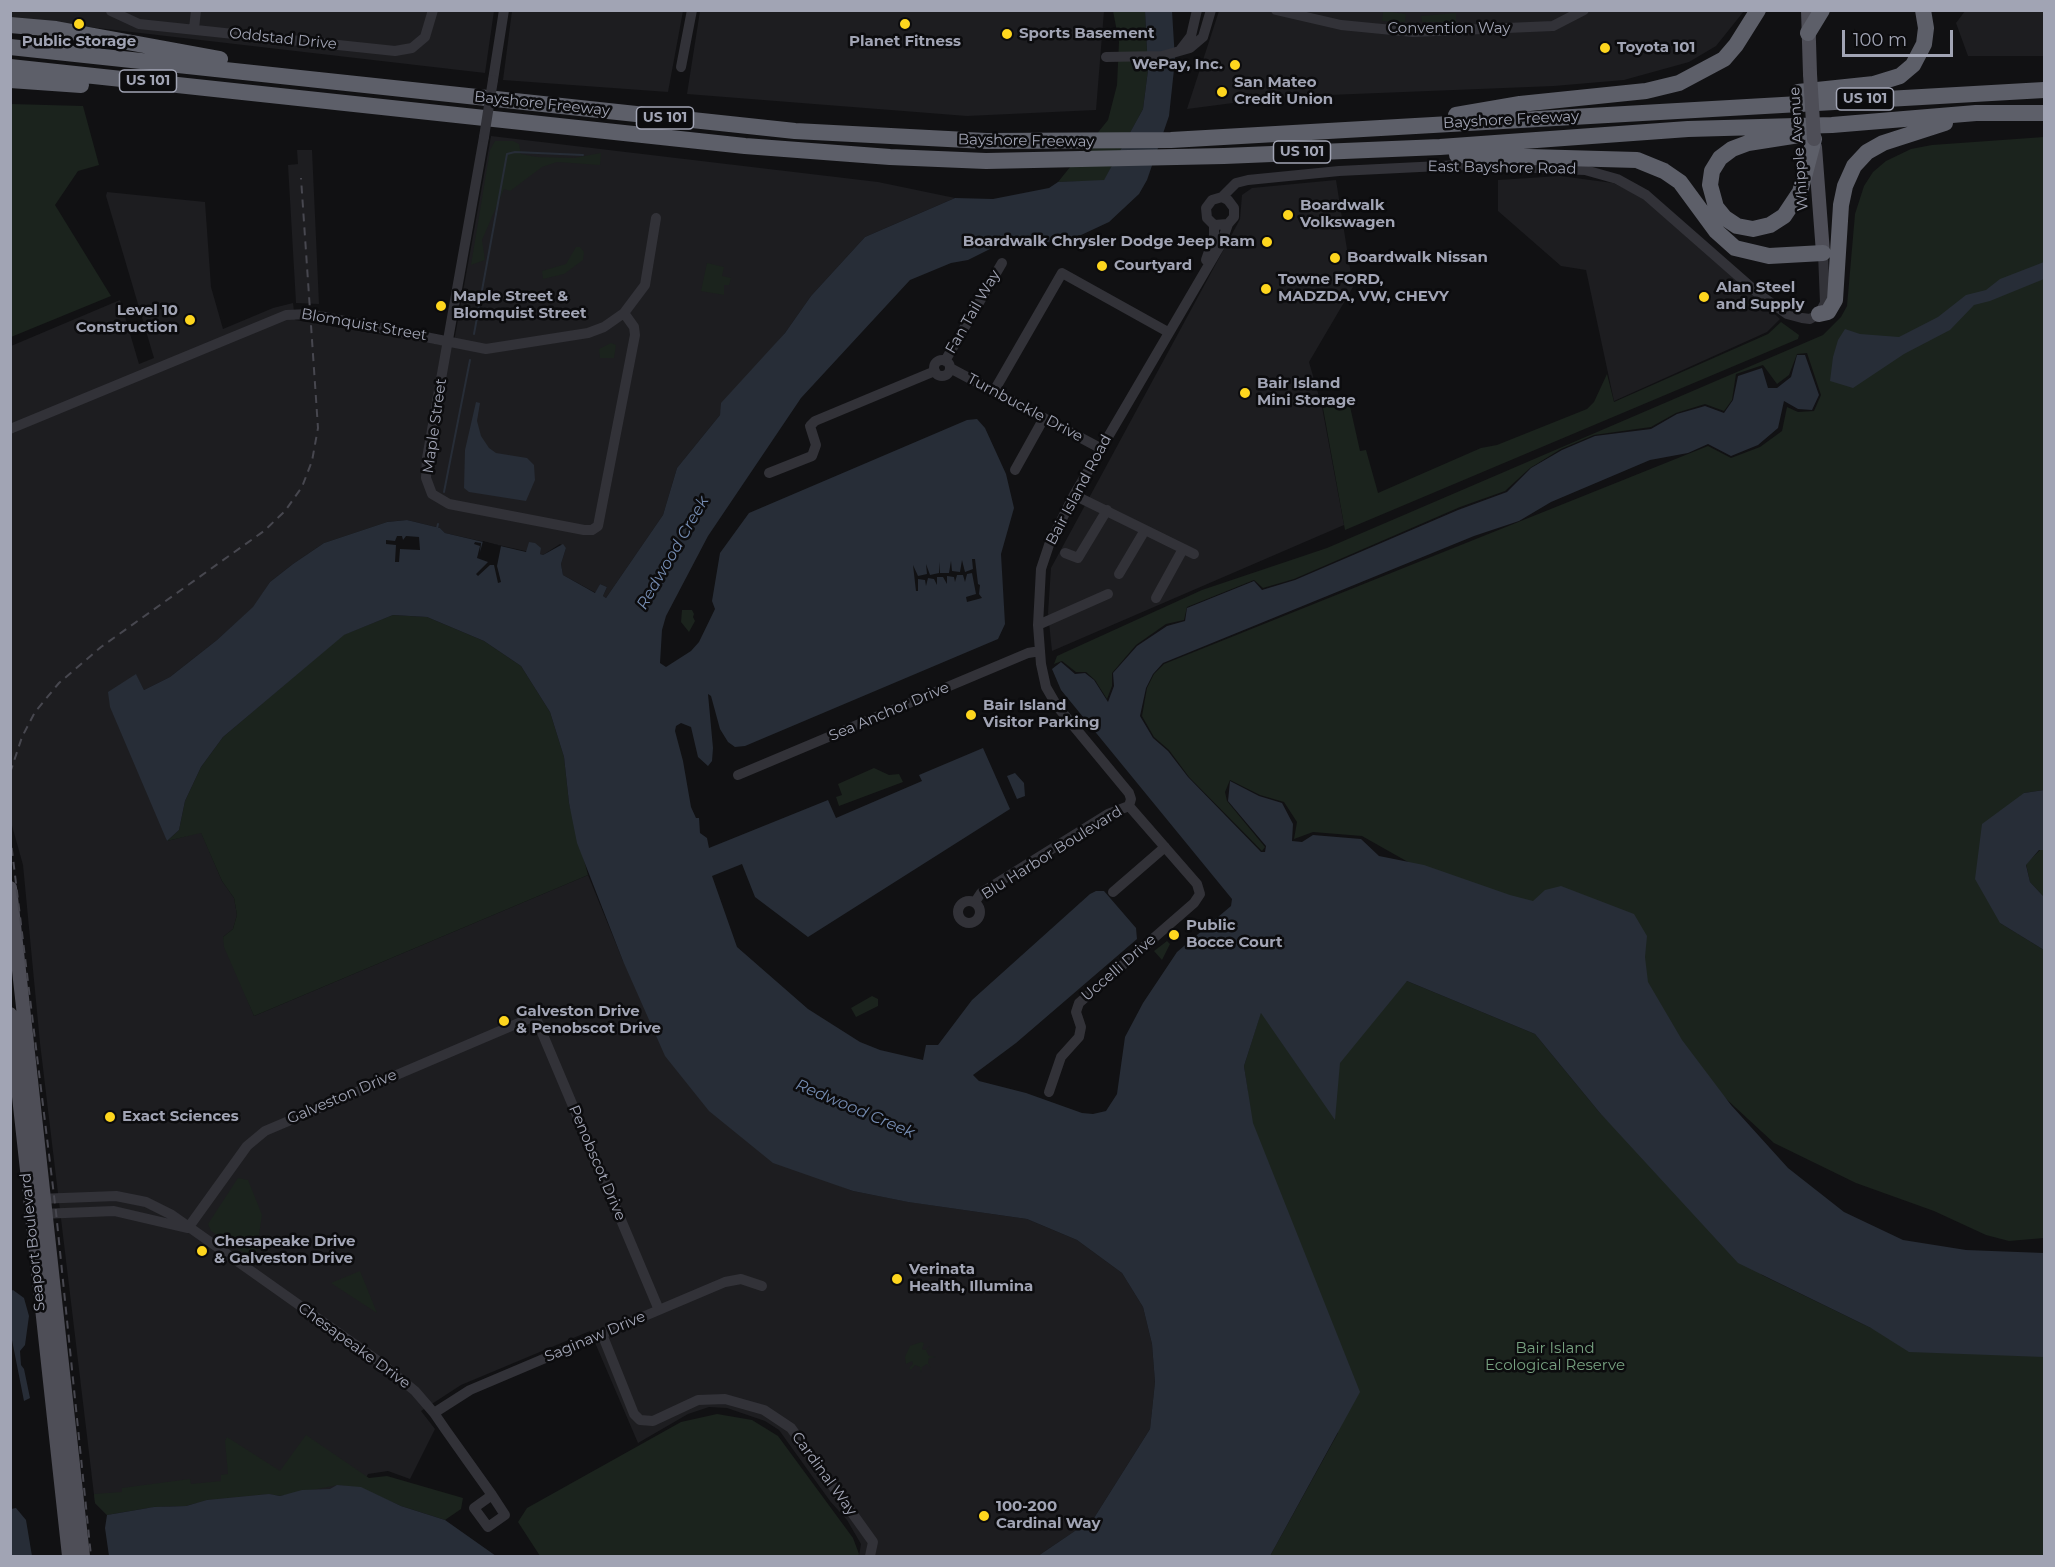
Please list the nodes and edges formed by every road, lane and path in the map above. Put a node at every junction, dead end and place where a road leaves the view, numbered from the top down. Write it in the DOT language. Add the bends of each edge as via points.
graph roads {
  1 [pos="196,10"];
  2 [pos="433,10"];
  3 [pos="504,10"];
  4 [pos="692,10"];
  5 [pos="1197,10"];
  6 [pos="1211,10"];
  7 [pos="1276,10"];
  8 [pos="1584,10"];
  9 [pos="1758,10"];
  10 [pos="1808,10"];
  11 [pos="1822,10"];
  12 [pos="1923,10"];
  13 [pos="111,11"];
  14 [pos="10,25"];
  15 [pos="194,29"];
  16 [pos="1808,33"];
  17 [pos="10,47"];
  18 [pos="1178,50"];
  19 [pos="1107,57"];
  20 [pos="681,67"];
  21 [pos="10,68"];
  22 [pos="287,77"];
  23 [pos="10,80"];
  24 [pos="2044,90"];
  25 [pos="285,96"];
  26 [pos="1686,110"];
  27 [pos="2044,113"];
  28 [pos="1976,114"];
  29 [pos="1832,125"];
  30 [pos="1381,128"];
  31 [pos="1814,139"];
  32 [pos="1440,147"];
  33 [pos="1248,180"];
  34 [pos="1222,197"];
  35 [pos="1232,204"];
  36 [pos="656,218"];
  37 [pos="1228,224"];
  38 [pos="1214,225"];
  39 [pos="1823,253"];
  40 [pos="1002,263"];
  41 [pos="1202,275"];
  42 [pos="624,313"];
  43 [pos="1819,314"];
  44 [pos="1168,332"];
  45 [pos="448,340"];
  46 [pos="947,364"];
  47 [pos="994,391"];
  48 [pos="1044,418"];
  49 [pos="10,429"];
  50 [pos="1100,448"];
  51 [pos="1015,470"];
  52 [pos="769,473"];
  53 [pos="1074,495"];
  54 [pos="1107,510"];
  55 [pos="1145,530"];
  56 [pos="1183,549"];
  57 [pos="1065,553"];
  58 [pos="1194,554"];
  59 [pos="1119,574"];
  60 [pos="1108,594"];
  61 [pos="1155,598"];
  62 [pos="1038,625"];
  63 [pos="1040,651"];
  64 [pos="738,775"];
  65 [pos="1129,806"];
  66 [pos="1165,847"];
  67 [pos="10,888"];
  68 [pos="1113,892"];
  69 [pos="975,902"];
  70 [pos="15,980"];
  71 [pos="10,1014"];
  72 [pos="534,1016"];
  73 [pos="1049,1092"];
  74 [pos="39,1199"];
  75 [pos="40,1214"];
  76 [pos="188,1228"];
  77 [pos="762,1286"];
  78 [pos="659,1310"];
  79 [pos="602,1334"];
  80 [pos="434,1413"];
  81 [pos="492,1495"];
  82 [pos="69,1557"];
  83 [pos="83,1557"];
  84 [pos="870,1557"];
  1 -- 15 [label="street"];
  2 -- 15 [label="street, Oddstad Drive" via="425,37 404,50"];
  3 -- 45 [label="street, Maple Street, bridge"];
  4 -- 20 [label="street"];
  5 -- 18 [label="street" via="1191,36"];
  6 -- 18 [label="street" via="1200,41"];
  7 -- 8 [label="street, Convention Way" via="1341,25 1413,32 1553,26"];
  9 -- 30 [label="highway" via="1724,58 1671,86 1501,106"];
  10 -- 16 [label="main road, Whipple Avenue"];
  11 -- 16 [label="highway"];
  12 -- 26 [label="highway" via="1926,28 1922,51 1907,70 1892,79"];
  13 -- 15 [label="street, Oddstad Drive" via="139,24"];
  14 -- 22 [label="highway" via="254,63"];
  16 -- 31 [label="main road, Whipple Avenue, bridge"];
  17 -- 22 [label="highway, Bayshore Freeway / US 101"];
  18 -- 19 [label="street" via="1162,56"];
  21 -- 25 [label="highway, Bayshore Freeway / US 101"];
  22 -- 30 [label="highway, Bayshore Freeway / US 101" via="795,131 901,138 1171,140"];
  23 -- 25 [label="highway" via="170,93"];
  24 -- 26 [label="highway, Bayshore Freeway / US 101"];
  25 -- 32 [label="highway, Bayshore Freeway / US 101" via="890,157 1164,159"];
  26 -- 30 [label="highway, Bayshore Freeway / US 101"];
  27 -- 28 [label="highway, Bayshore Freeway / US 101"];
  28 -- 29 [label="highway, Bayshore Freeway / US 101"];
  28 -- 43 [label="highway" via="1883,143 1854,166 1841,205 1834,300 1828,312"];
  29 -- 31 [label="highway" via="1800,135 1748,143 1726,153 1715,164 1710,178 1716,207 1744,228 1762,228 1778,221 1800,192"];
  29 -- 32 [label="highway, Bayshore Freeway / US 101" via="1688,129"];
  31 -- 39 [label="main road, Whipple Avenue"];
  32 -- 39 [label="highway" via="1458,155 1637,160 1680,182 1716,231 1736,248 1769,256"];
  33 -- 34 [label="street, East Bayshore Road" via="1236,183"];
  33 -- 35 [label="street"];
  33 -- 43 [label="street, East Bayshore Road" via="1446,165 1565,167 1595,172 1646,195 1787,314 1810,319"];
  34 -- 35 [label="street"];
  34 -- 38 [label="street" via="1206,207 1207,218"];
  35 -- 37 [label="street" via="1234,217"];
  36 -- 42 [label="street" via="645,285"];
  37 -- 38 [label="street"];
  37 -- 41 [label="street, Bair Island Road" via="1211,265"];
  38 -- 41 [label="street, Bair Island Road"];
  39 -- 43 [label="street, Whipple Avenue" via="1825,303"];
  40 -- 46 [label="street, Fan Tail Way"];
  41 -- 44 [label="street, Bair Island Road"];
  42 -- 45 [label="street, Blomquist Street" via="588,333 502,348 486,349"];
  42 -- 45 [label="street, Maple Street" via="635,335 600,523 592,530 449,504 432,494 426,469"];
  44 -- 47 [label="street" via="1062,273"];
  44 -- 50 [label="street, Bair Island Road"];
  45 -- 49 [label="street, Blomquist Street" via="309,314 286,315"];
  46 -- 47 [label="street, Turnbuckle Drive"];
  46 -- 52 [label="street, Fan Tail Way" via="936,363 935,371 815,421 810,426 816,445 812,456"];
  47 -- 48 [label="street, Turnbuckle Drive"];
  48 -- 50 [label="street, Turnbuckle Drive"];
  48 -- 51 [label="street"];
  50 -- 53 [label="street, Bair Island Road"];
  53 -- 54 [label="street"];
  53 -- 62 [label="street, Bair Island Road" via="1044,557"];
  54 -- 55 [label="street"];
  54 -- 57 [label="street" via="1081,560"];
  55 -- 56 [label="street"];
  55 -- 59 [label="street"];
  56 -- 58 [label="street"];
  56 -- 61 [label="street"];
  60 -- 62 [label="street"];
  62 -- 63 [label="street, Bair Island Road"];
  63 -- 64 [label="street, Sea Anchor Drive"];
  63 -- 65 [label="street, Bair Island Road" via="1044,680 1052,699 1129,793"];
  65 -- 66 [label="street, Uccelli Drive"];
  65 -- 69 [label="street, Blu Harbor Boulevard" via="1108,814 981,893"];
  66 -- 68 [label="street"];
  66 -- 73 [label="street, Uccelli Drive" via="1197,884 1198,898 1079,1004 1079,1037 1061,1057"];
  67 -- 70 [label="main road, Seaport Boulevard"];
  70 -- 74 [label="main road, Seaport Boulevard"];
  71 -- 74 [label="main road, Seaport Boulevard"];
  72 -- 76 [label="street, Galveston Drive" via="265,1131 247,1146"];
  72 -- 78 [label="street, Penobscot Drive"];
  74 -- 75 [label="main road, Seaport Boulevard"];
  74 -- 76 [label="street, Chesapeake Drive" via="100,1195 131,1198 160,1208"];
  75 -- 76 [label="street, Chesapeake Drive" via="114,1211"];
  75 -- 82 [label="main road, Seaport Boulevard"];
  75 -- 83 [label="main road, Seaport Boulevard"];
  76 -- 80 [label="street, Chesapeake Drive" via="392,1371"];
  77 -- 78 [label="street, Saginaw Drive" via="734,1280"];
  78 -- 79 [label="street, Saginaw Drive"];
  79 -- 80 [label="street, Saginaw Drive" via="470,1390"];
  79 -- 84 [label="street, Cardinal Way" via="634,1414 640,1420 653,1421 689,1403 716,1398 764,1410 791,1428 873,1542"];
  80 -- 81 [label="street, Chesapeake Drive"];
}
